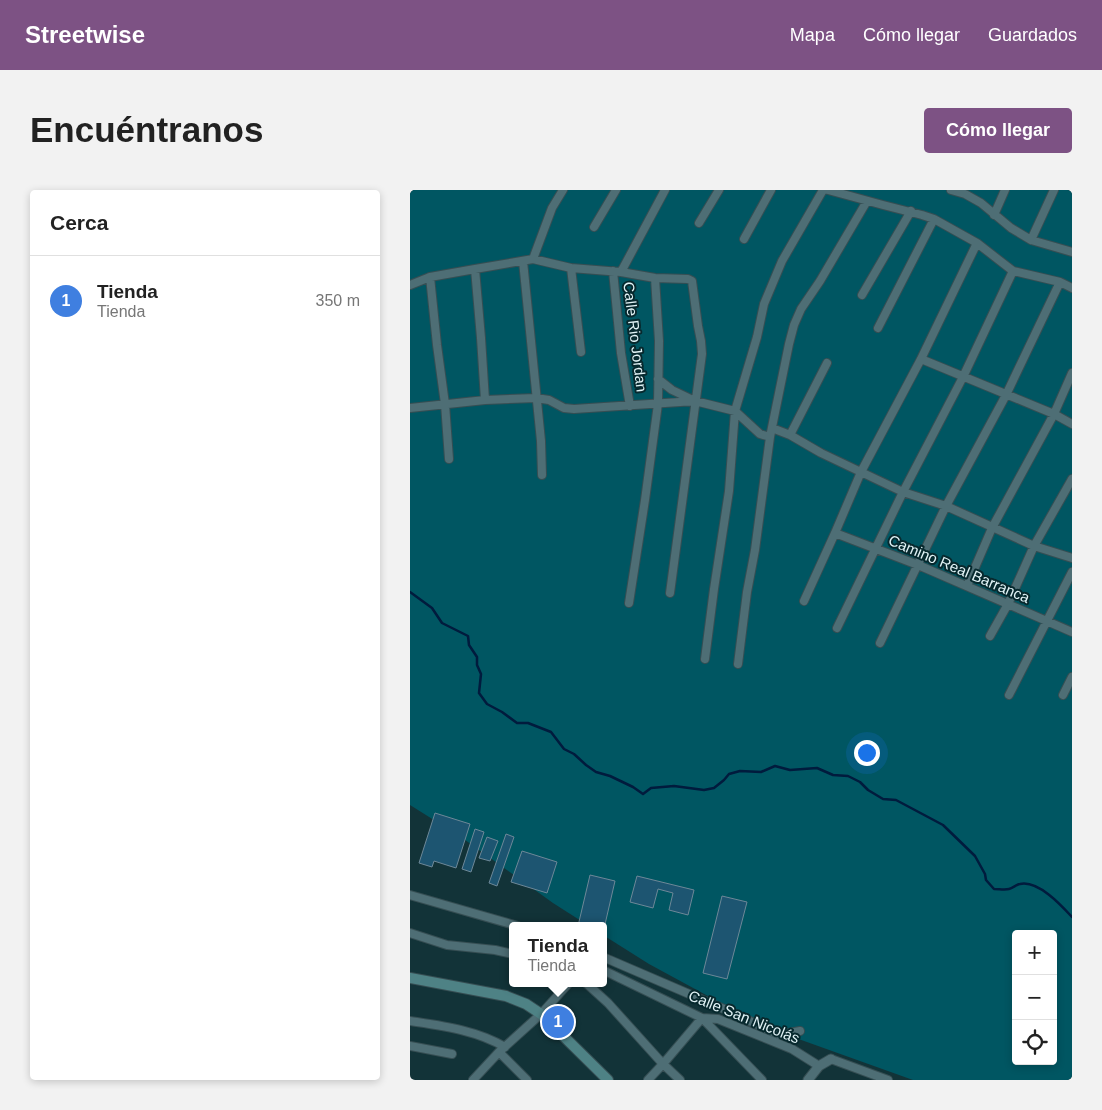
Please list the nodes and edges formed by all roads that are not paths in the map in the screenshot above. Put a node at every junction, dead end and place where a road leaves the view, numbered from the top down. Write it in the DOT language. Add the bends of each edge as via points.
graph roads {
  1 [pos="563,190"];
  2 [pos="616,190"];
  3 [pos="665,190"];
  4 [pos="719,190"];
  5 [pos="771,190"];
  6 [pos="823,190"];
  7 [pos="828,190"];
  8 [pos="951,190"];
  9 [pos="1005,190"];
  10 [pos="1054,190"];
  11 [pos="867,201"];
  12 [pos="910,212"];
  13 [pos="994,215"];
  14 [pos="934,219"];
  15 [pos="699,223"];
  16 [pos="594,227"];
  17 [pos="744,239"];
  18 [pos="1031,240"];
  19 [pos="977,243"];
  20 [pos="1072,252"];
  21 [pos="533,259"];
  22 [pos="523,261"];
  23 [pos="475,268"];
  24 [pos="571,268"];
  25 [pos="1013,271"];
  26 [pos="617,272"];
  27 [pos="430,277"];
  28 [pos="655,278"];
  29 [pos="1060,282"];
  30 [pos="410,285"];
  31 [pos="1072,288"];
  32 [pos="862,295"];
  33 [pos="878,328"];
  34 [pos="581,352"];
  35 [pos="921,358"];
  36 [pos="827,363"];
  37 [pos="1072,374"];
  38 [pos="963,377"];
  39 [pos="658,379"];
  40 [pos="1006,395"];
  41 [pos="536,398"];
  42 [pos="485,400"];
  43 [pos="695,401"];
  44 [pos="445,404"];
  45 [pos="658,404"];
  46 [pos="630,406"];
  47 [pos="410,408"];
  48 [pos="735,411"];
  49 [pos="1054,414"];
  50 [pos="1072,424"];
  51 [pos="772,428"];
  52 [pos="790,435"];
  53 [pos="770,437"];
  54 [pos="449,459"];
  55 [pos="861,472"];
  56 [pos="542,475"];
  57 [pos="1072,479"];
  58 [pos="903,492"];
  59 [pos="946,506"];
  60 [pos="992,528"];
  61 [pos="835,532"];
  62 [pos="1034,546"];
  63 [pos="876,548"];
  64 [pos="1072,558"];
  65 [pos="918,565"];
  66 [pos="1072,572"];
  67 [pos="967,586"];
  68 [pos="670,592"];
  69 [pos="804,601"];
  70 [pos="629,603"];
  71 [pos="1008,604"];
  72 [pos="1047,621"];
  73 [pos="837,628"];
  74 [pos="1072,632"];
  75 [pos="990,636"];
  76 [pos="880,643"];
  77 [pos="705,659"];
  78 [pos="738,664"];
  79 [pos="1072,677"];
  80 [pos="1009,695"];
  81 [pos="1062,695"];
  82 [pos="410,895"];
  83 [pos="509,923"];
  84 [pos="410,932"];
  85 [pos="509,953"];
  86 [pos="607,959"];
  87 [pos="607,972"];
  88 [pos="410,978"];
  89 [pos="565,987"];
  90 [pos="590,987"];
  91 [pos="541,1014"];
  92 [pos="702,1018"];
  93 [pos="410,1020"];
  94 [pos="800,1031"];
  95 [pos="410,1046"];
  96 [pos="502,1050"];
  97 [pos="452,1054"];
  98 [pos="831,1059"];
  99 [pos="663,1064"];
  100 [pos="819,1066"];
  101 [pos="473,1080"];
  102 [pos="528,1080"];
  103 [pos="608,1080"];
  104 [pos="648,1080"];
  105 [pos="680,1080"];
  106 [pos="762,1080"];
  107 [pos="808,1080"];
  108 [pos="888,1080"];
  1 -- 21 [label="street" via="552,208"];
  2 -- 16 [label="street"];
  3 -- 26 [label="street"];
  4 -- 15 [label="street"];
  5 -- 17 [label="street"];
  6 -- 48 [label="street" via="782,261 764,304"];
  7 -- 11 [label="street"];
  8 -- 13 [label="street" via="981,203"];
  9 -- 13 [label="street"];
  10 -- 18 [label="street"];
  11 -- 12 [label="street"];
  11 -- 51 [label="street" via="794,325"];
  12 -- 14 [label="street"];
  12 -- 32 [label="street"];
  13 -- 18 [label="street"];
  14 -- 19 [label="street"];
  14 -- 33 [label="street"];
  18 -- 20 [label="street"];
  19 -- 25 [label="street"];
  19 -- 35 [label="street"];
  21 -- 22 [label="street"];
  21 -- 24 [label="street"];
  22 -- 23 [label="street"];
  22 -- 41 [label="street"];
  23 -- 27 [label="street"];
  23 -- 42 [label="street"];
  24 -- 26 [label="street"];
  24 -- 34 [label="street"];
  25 -- 29 [label="street"];
  25 -- 38 [label="street"];
  26 -- 28 [label="street"];
  26 -- 46 [label="street, Calle Rio Jordan" via="621,353"];
  27 -- 30 [label="street"];
  27 -- 44 [label="street"];
  28 -- 39 [label="street"];
  28 -- 43 [label="street" via="692,281 702,354"];
  29 -- 31 [label="street"];
  29 -- 40 [label="street"];
  35 -- 38 [label="street"];
  35 -- 55 [label="street"];
  36 -- 52 [label="street"];
  37 -- 49 [label="street"];
  38 -- 40 [label="street"];
  38 -- 58 [label="street"];
  39 -- 43 [label="street"];
  39 -- 45 [label="street"];
  40 -- 49 [label="street"];
  40 -- 59 [label="street"];
  41 -- 42 [label="street"];
  41 -- 46 [label="street" via="574,410"];
  41 -- 56 [label="street"];
  42 -- 44 [label="street"];
  43 -- 45 [label="street"];
  43 -- 48 [label="street"];
  43 -- 68 [label="street"];
  44 -- 47 [label="street"];
  44 -- 54 [label="street"];
  45 -- 46 [label="street"];
  45 -- 70 [label="street"];
  48 -- 53 [label="street" via="760,434"];
  48 -- 77 [label="street" via="729,491"];
  49 -- 50 [label="street"];
  49 -- 60 [label="street"];
  51 -- 52 [label="street"];
  51 -- 53 [label="street"];
  52 -- 55 [label="street"];
  53 -- 78 [label="street"];
  55 -- 58 [label="street"];
  55 -- 61 [label="street"];
  57 -- 62 [label="street"];
  58 -- 59 [label="street"];
  58 -- 63 [label="street"];
  59 -- 60 [label="street"];
  59 -- 65 [label="street"];
  60 -- 62 [label="street"];
  60 -- 67 [label="street"];
  61 -- 63 [label="street, Camino Real Barranca"];
  61 -- 69 [label="street"];
  62 -- 64 [label="street"];
  62 -- 71 [label="street"];
  63 -- 65 [label="street, Camino Real Barranca"];
  63 -- 73 [label="street"];
  65 -- 67 [label="street, Camino Real Barranca"];
  65 -- 76 [label="street"];
  66 -- 72 [label="street"];
  67 -- 71 [label="street, Camino Real Barranca"];
  71 -- 72 [label="street, Camino Real Barranca"];
  71 -- 75 [label="street"];
  72 -- 74 [label="street, Camino Real Barranca"];
  72 -- 80 [label="street"];
  79 -- 81 [label="street"];
  82 -- 83 [label="street"];
  84 -- 85 [label="street" via="447,944"];
  86 -- 94 [label="street" via="779,1035"];
  87 -- 92 [label="street, Calle San Nicolás"];
  88 -- 91 [label="main road" via="506,996"];
  89 -- 91 [label="street"];
  90 -- 99 [label="street"];
  91 -- 96 [label="street"];
  91 -- 103 [label="main road"];
  92 -- 99 [label="street"];
  92 -- 100 [label="street, Calle San Nicolás" via="718,1020 792,1049"];
  92 -- 106 [label="street"];
  93 -- 96 [label="street" via="475,1034 497,1042"];
  95 -- 97 [label="street"];
  96 -- 101 [label="street"];
  96 -- 102 [label="street"];
  98 -- 100 [label="street"];
  98 -- 108 [label="street"];
  99 -- 104 [label="street"];
  99 -- 105 [label="street"];
  100 -- 107 [label="street"];
}
